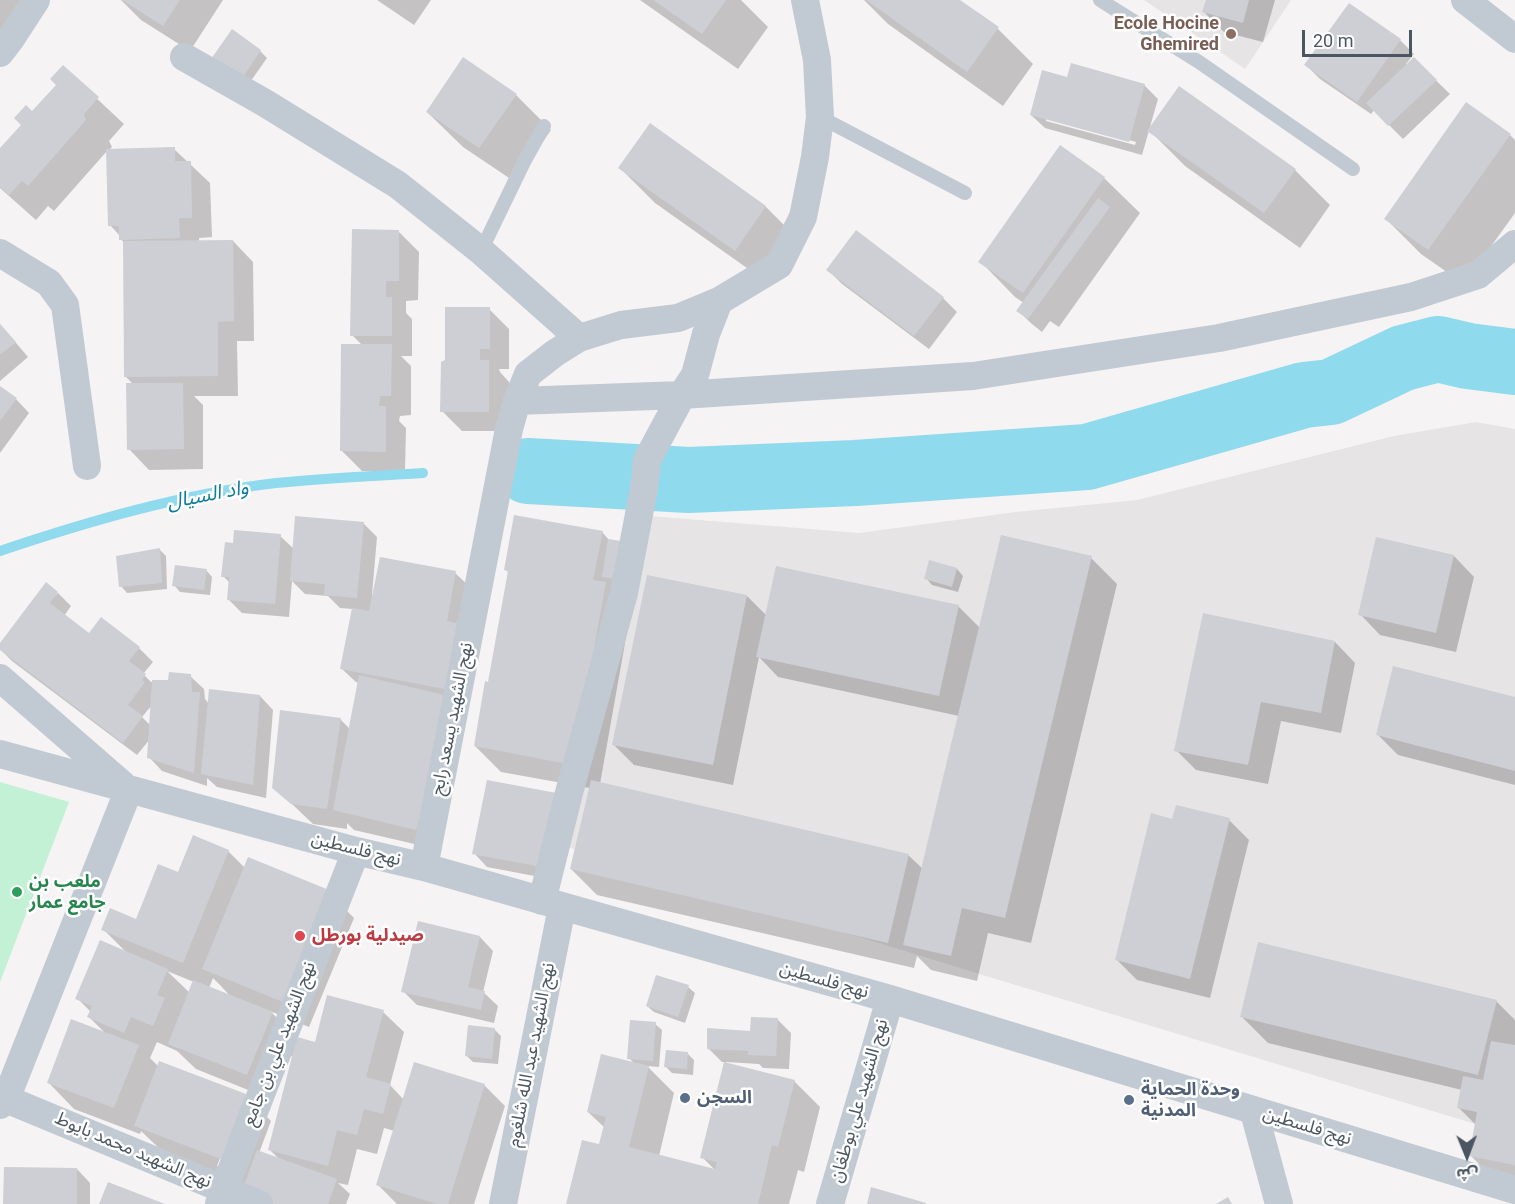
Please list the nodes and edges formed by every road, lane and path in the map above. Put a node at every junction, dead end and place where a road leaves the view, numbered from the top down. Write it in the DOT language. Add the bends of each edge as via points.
graph roads {
  1 [pos="36,0"];
  2 [pos="805,0"];
  3 [pos="1100,0"];
  4 [pos="1465,0"];
  5 [pos="1515,39"];
  6 [pos="0,53"];
  7 [pos="183,57"];
  8 [pos="820,117"];
  9 [pos="544,126"];
  10 [pos="1353,169"];
  11 [pos="965,193"];
  12 [pos="1515,244"];
  13 [pos="482,251"];
  14 [pos="0,253"];
  15 [pos="718,301"];
  16 [pos="579,338"];
  17 [pos="682,395"];
  18 [pos="517,401"];
  19 [pos="87,466"];
  20 [pos="0,678"];
  21 [pos="0,754"];
  22 [pos="129,789"];
  23 [pos="356,851"];
  24 [pos="424,867"];
  25 [pos="552,904"];
  26 [pos="890,999"];
  27 [pos="3,1102"];
  28 [pos="1254,1112"];
  29 [pos="1515,1191"];
  30 [pos="222,1197"];
  31 [pos="259,1204"];
  32 [pos="502,1204"];
  33 [pos="830,1204"];
  34 [pos="1279,1204"];
  1 -- 6 [label="street"];
  2 -- 8 [label="street, نهج الشهيد يسعد رابح" via="817,60"];
  3 -- 10 [label="lane" via="1199,62"];
  4 -- 5 [label="street"];
  7 -- 13 [label="street" via="398,185"];
  8 -- 11 [label="lane"];
  8 -- 15 [label="street, نهج الشهيد يسعد رابح" via="803,217 779,265"];
  9 -- 13 [label="lane"];
  12 -- 17 [label="street" via="1478,275 1411,297 1219,338 972,376"];
  13 -- 16 [label="street"];
  14 -- 19 [label="street" via="49,283 65,305"];
  15 -- 16 [label="street, نهج الشهيد يسعد رابح" via="678,318 621,326"];
  15 -- 17 [label="street, نهج الشهيد عبد الله شلغوم" via="695,375"];
  16 -- 18 [label="street, نهج الشهيد يسعد رابح" via="528,374"];
  17 -- 18 [label="street"];
  17 -- 25 [label="street, نهج الشهيد عبد الله شلغوم" via="646,472 624,593 570,789"];
  18 -- 24 [label="street, نهج الشهيد يسعد رابح"];
  20 -- 22 [label="street"];
  21 -- 22 [label="street, نهج فلسطين"];
  22 -- 23 [label="street, نهج فلسطين"];
  22 -- 27 [label="street"];
  23 -- 24 [label="street, نهج فلسطين"];
  23 -- 30 [label="street, نهج الشهيد علي بن جامع"];
  24 -- 25 [label="street, نهج فلسطين"];
  25 -- 26 [label="street, نهج فلسطين"];
  25 -- 32 [label="street, نهج الشهيد عبد الله شلغوم"];
  26 -- 28 [label="street, نهج فلسطين"];
  26 -- 33 [label="street, نهج الشهيد علي بوطغان"];
  27 -- 30 [label="street, نهج الشهيد محمد بايوط"];
  28 -- 29 [label="street, نهج فلسطين"];
  28 -- 34 [label="street"];
  30 -- 31 [label="street, نهج الشهيد محمد بايوط"];
}
